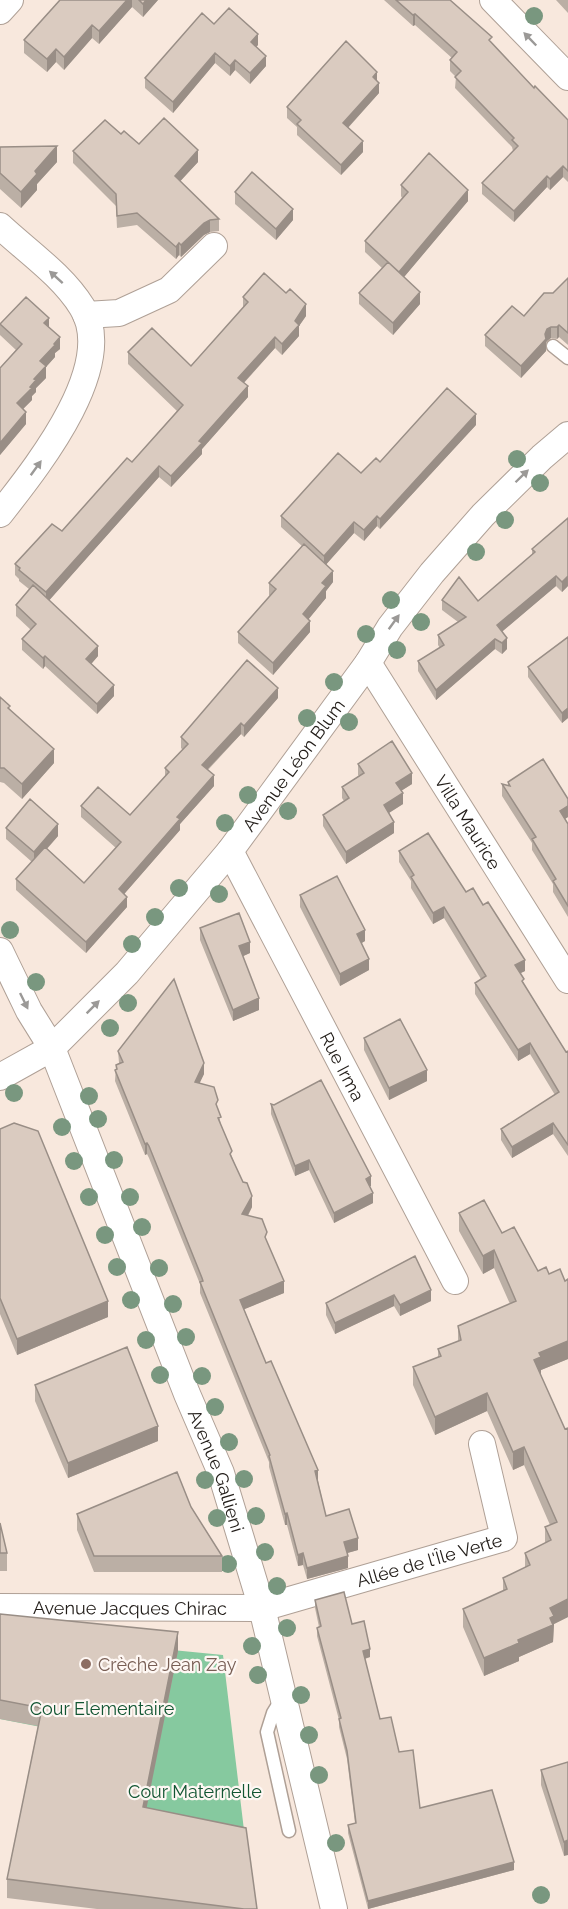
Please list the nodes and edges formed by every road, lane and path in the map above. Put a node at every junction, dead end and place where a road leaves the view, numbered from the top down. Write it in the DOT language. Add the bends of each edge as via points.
graph roads {
  1 [pos="10,0"];
  2 [pos="493,0"];
  3 [pos="0,11"];
  4 [pos="568,77"];
  5 [pos="0,226"];
  6 [pos="214,246"];
  7 [pos="86,315"];
  8 [pos="553,346"];
  9 [pos="568,358"];
  10 [pos="568,435"];
  11 [pos="0,514"];
  12 [pos="368,663"];
  13 [pos="230,851"];
  14 [pos="0,951"];
  15 [pos="568,980"];
  16 [pos="52,1048"];
  17 [pos="0,1077"];
  18 [pos="455,1281"];
  19 [pos="482,1444"];
  20 [pos="0,1607"];
  21 [pos="262,1608"];
  22 [pos="284,1696"];
  23 [pos="289,1831"];
  24 [pos="334,1909"];
  1 -- 3 [label="street"];
  4 -- 2 [label="street, one-way"];
  7 -- 5 [label="street, one-way" via="68,287"];
  6 -- 7 [label="street" via="168,290 119,313"];
  11 -- 7 [label="street, one-way" via="67,420 86,375 91,346"];
  8 -- 9 [label="lane"];
  12 -- 10 [label="street, Avenue Léon Blum, one-way" via="390,627 447,556 483,515"];
  12 -- 13 [label="street, Avenue Léon Blum"];
  12 -- 15 [label="street, Villa Maurice"];
  16 -- 13 [label="street, Avenue Léon Blum, one-way" via="127,974"];
  13 -- 18 [label="street, Rue Irma"];
  14 -- 16 [label="street, Avenue Gallieni, one-way"];
  16 -- 17 [label="street, Avenue Léon Blum"];
  16 -- 21 [label="street, Avenue Gallieni" via="221,1473"];
  19 -- 21 [label="street, Allée de l'Île Verte" via="504,1538"];
  20 -- 21 [label="street, Avenue Jacques Chirac"];
  21 -- 22 [label="street, Avenue Gallieni"];
  22 -- 23 [label="lane" via="267,1732"];
  22 -- 24 [label="street, Avenue Gallieni"];
}
